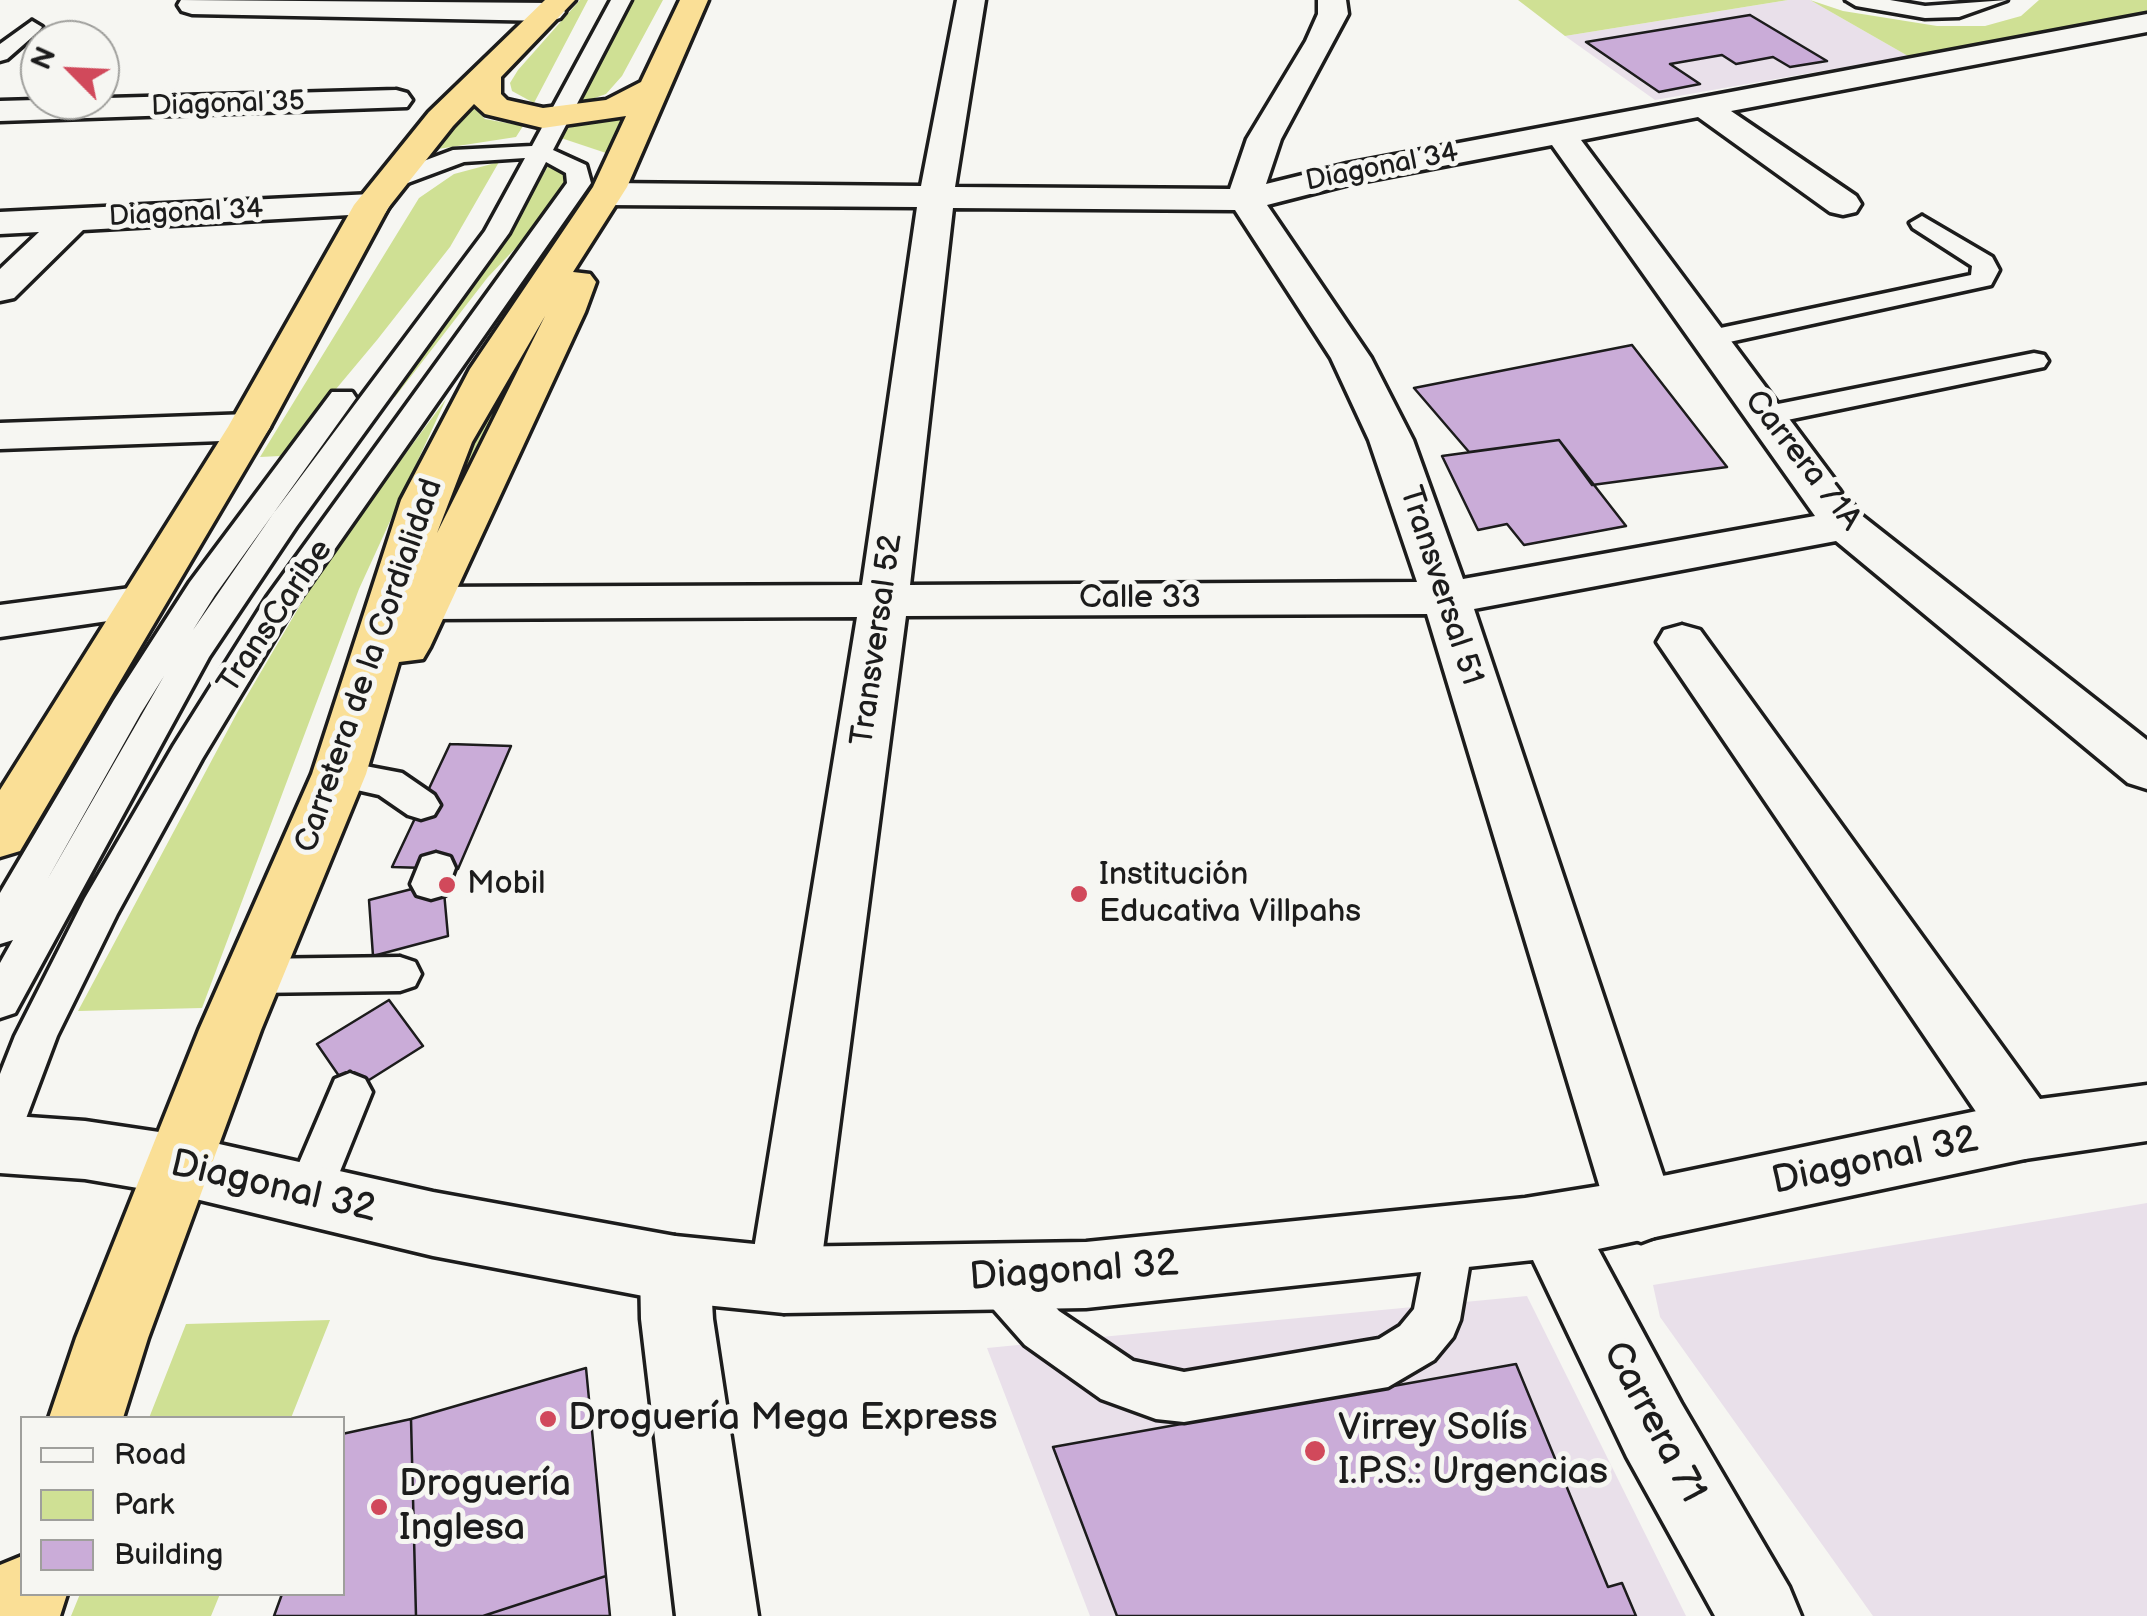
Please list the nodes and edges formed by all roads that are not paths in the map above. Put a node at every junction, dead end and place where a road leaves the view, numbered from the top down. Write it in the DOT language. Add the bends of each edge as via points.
graph roads {
  1 [pos="602,0"];
  2 [pos="621,0"];
  3 [pos="694,0"];
  4 [pos="971,0"];
  5 [pos="1332,0"];
  6 [pos="1856,0"];
  7 [pos="1996,0"];
  8 [pos="192,5"];
  9 [pos="555,6"];
  10 [pos="2147,23"];
  11 [pos="2113,30"];
  12 [pos="20,38"];
  13 [pos="2147,44"];
  14 [pos="0,55"];
  15 [pos="485,74"];
  16 [pos="656,87"];
  17 [pos="396,100"];
  18 [pos="1704,107"];
  19 [pos="0,111"];
  20 [pos="552,118"];
  21 [pos="1561,135"];
  22 [pos="532,152"];
  23 [pos="608,191"];
  24 [pos="936,198"];
  25 [pos="1246,200"];
  26 [pos="1843,204"];
  27 [pos="372,205"];
  28 [pos="72,220"];
  29 [pos="0,223"];
  30 [pos="1922,224"];
  31 [pos="0,290"];
  32 [pos="1711,338"];
  33 [pos="2034,361"];
  34 [pos="1763,416"];
  35 [pos="248,427"];
  36 [pos="0,436"];
  37 [pos="1845,525"];
  38 [pos="1446,598"];
  39 [pos="884,600"];
  40 [pos="138,603"];
  41 [pos="429,603"];
  42 [pos="0,621"];
  43 [pos="1682,642"];
  44 [pos="2147,769"];
  45 [pos="339,774"];
  46 [pos="422,805"];
  47 [pos="0,836"];
  48 [pos="0,928"];
  49 [pos="401,973"];
  50 [pos="253,976"];
  51 [pos="0,1001"];
  52 [pos="350,1092"];
  53 [pos="2147,1113"];
  54 [pos="0,1130"];
  55 [pos="2025,1130"];
  56 [pos="0,1144"];
  57 [pos="179,1166"];
  58 [pos="308,1196"];
  59 [pos="1641,1211"];
  60 [pos="1555,1226"];
  61 [pos="1451,1237"];
  62 [pos="675,1269"];
  63 [pos="997,1278"];
  64 [pos="784,1280"];
  65 [pos="87,1416"];
  66 [pos="717,1616"];
  67 [pos="1760,1616"];
  1 -- 20 [label="lane, TransCaribe"];
  2 -- 20 [label="lane, TransCaribe"];
  3 -- 16 [label="highway, Carretera de la Cordialidad"];
  4 -- 24 [label="street, Transversal 52"];
  5 -- 25 [label="street" via="1321,41 1264,140"];
  6 -- 7 [label="lane" via="1925,12"];
  8 -- 9 [label="street"];
  9 -- 15 [label="highway"];
  10 -- 11 [label="street, Diagonal 34"];
  11 -- 13 [label="street"];
  11 -- 18 [label="street, Diagonal 34"];
  12 -- 14 [label="lane"];
  15 -- 20 [label="highway" via="485,96 496,107"];
  15 -- 27 [label="highway"];
  16 -- 20 [label="highway" via="614,109"];
  16 -- 23 [label="highway, Carretera de la Cordialidad"];
  17 -- 19 [label="street, Diagonal 35"];
  18 -- 21 [label="street, Diagonal 34"];
  18 -- 26 [label="street"];
  20 -- 22 [label="lane, TransCaribe"];
  21 -- 25 [label="street, Diagonal 34" via="1347,174"];
  21 -- 32 [label="street, Carrera 71A"];
  22 -- 27 [label="lane" via="461,155 427,164 397,179"];
  22 -- 48 [label="lane, TransCaribe" via="202,588"];
  22 -- 51 [label="lane, TransCaribe" via="497,233 194,654"];
  22 -- 54 [label="lane, TransCaribe" via="572,164 579,184 279,605 186,754 36,1036"];
  23 -- 24 [label="street, Diagonal 34"];
  23 -- 41 [label="highway" via="566,312"];
  23 -- 45 [label="highway, Carretera de la Cordialidad" via="490,369 450,442 424,500"];
  24 -- 25 [label="street, Diagonal 34"];
  24 -- 39 [label="street, Transversal 52"];
  25 -- 38 [label="street, Transversal 51" via="1359,374 1391,440"];
  27 -- 28 [label="street, Diagonal 34"];
  27 -- 35 [label="highway"];
  28 -- 29 [label="street, Diagonal 34"];
  28 -- 31 [label="street"];
  30 -- 32 [label="lane" via="1982,262 1982,280"];
  32 -- 34 [label="street, Carrera 71A"];
  33 -- 34 [label="lane"];
  34 -- 37 [label="street, Carrera 71A"];
  35 -- 36 [label="street"];
  35 -- 40 [label="highway"];
  37 -- 38 [label="street, Calle 33"];
  37 -- 44 [label="street, Carrera 71A"];
  38 -- 39 [label="street, Calle 33"];
  38 -- 59 [label="street, Transversal 51"];
  39 -- 41 [label="street, Calle 33"];
  39 -- 64 [label="street, Transversal 52"];
  40 -- 42 [label="street"];
  40 -- 47 [label="highway"];
  41 -- 45 [label="highway"];
  43 -- 55 [label="street"];
  45 -- 46 [label="lane" via="389,783"];
  45 -- 50 [label="highway, Carretera de la Cordialidad"];
  49 -- 50 [label="lane"];
  50 -- 57 [label="highway, Carretera de la Cordialidad"];
  52 -- 58 [label="lane"];
  53 -- 55 [label="street, Diagonal 32"];
  55 -- 59 [label="street, Diagonal 32"];
  56 -- 57 [label="street, Diagonal 32"];
  57 -- 58 [label="street, Diagonal 32"];
  57 -- 65 [label="highway, Carretera de la Cordialidad"];
  58 -- 62 [label="street, Diagonal 32"];
  59 -- 60 [label="street, Diagonal 32"];
  60 -- 61 [label="street, Diagonal 32"];
  60 -- 67 [label="street, Carrera 71" via="1645,1412"];
  61 -- 63 [label="street, Diagonal 32" via="1086,1276"];
  61 -- 63 [label="lane" via="1436,1320 1417,1344 1388,1362 1184,1397 1119,1381 1042,1328"];
  62 -- 64 [label="street, Diagonal 32"];
  62 -- 66 [label="street"];
  63 -- 64 [label="street, Diagonal 32"];
}
